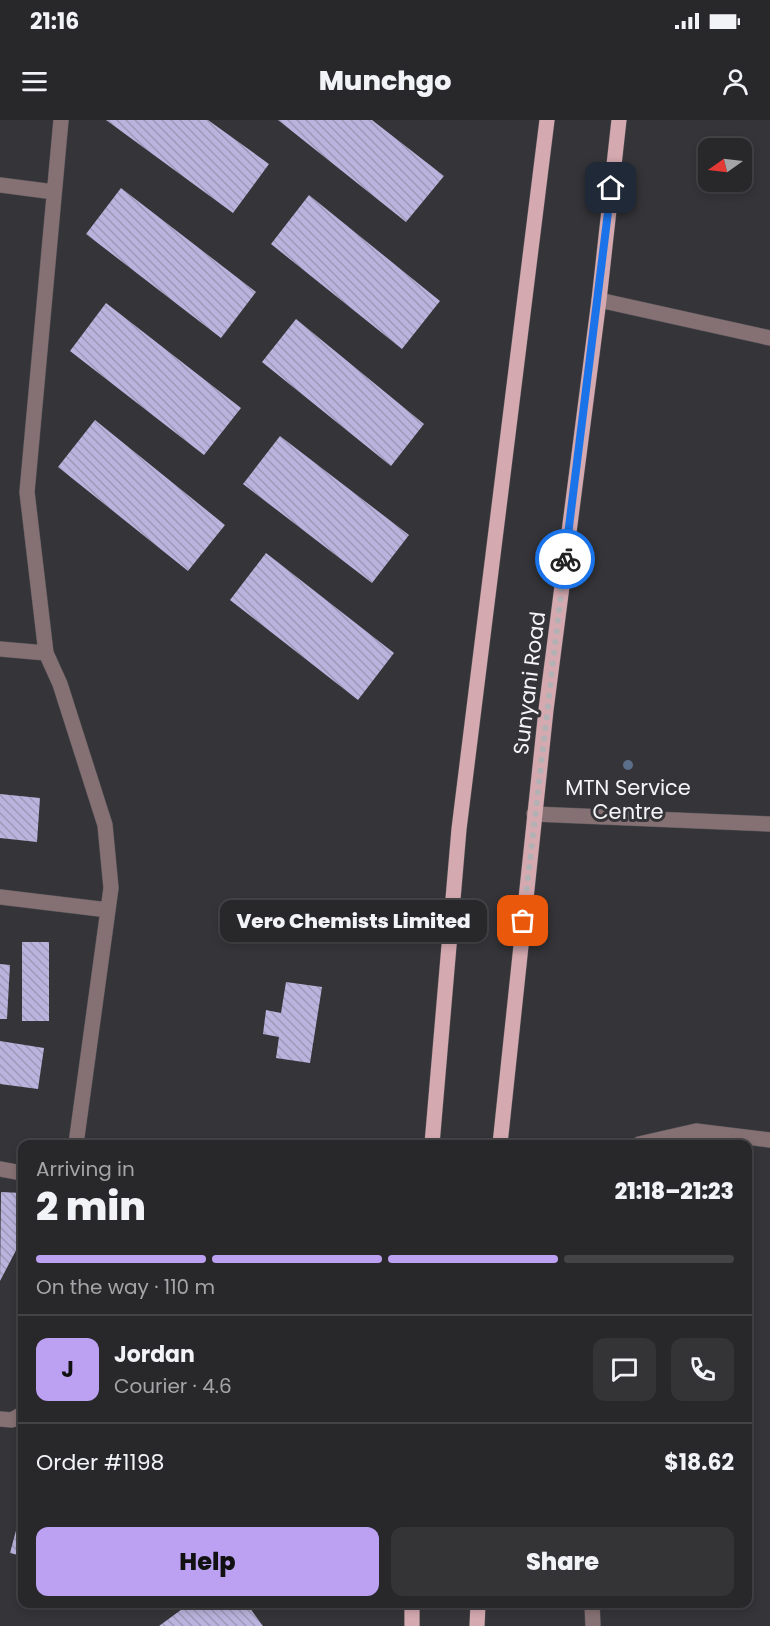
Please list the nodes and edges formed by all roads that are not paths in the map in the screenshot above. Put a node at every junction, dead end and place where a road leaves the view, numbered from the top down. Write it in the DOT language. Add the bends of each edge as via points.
graph roads {
  1 [pos="61,120"];
  2 [pos="547,120"];
  3 [pos="619,120"];
  4 [pos="0,185"];
  5 [pos="54,192"];
  6 [pos="599,300"];
  7 [pos="770,338"];
  8 [pos="0,649"];
  9 [pos="46,652"];
  10 [pos="534,814"];
  11 [pos="770,824"];
  12 [pos="0,897"];
  13 [pos="108,910"];
  14 [pos="77,1140"];
  15 [pos="432,1140"];
  16 [pos="500,1140"];
  17 [pos="657,1140"];
  18 [pos="770,1140"];
  19 [pos="0,1169"];
  20 [pos="18,1172"];
  21 [pos="18,1416"];
  22 [pos="0,1419"];
  23 [pos="412,1608"];
  24 [pos="478,1608"];
  25 [pos="592,1608"];
  26 [pos="412,1626"];
  27 [pos="477,1626"];
  28 [pos="593,1626"];
  1 -- 5 [label="street"];
  2 -- 15 [label="main road" via="459,829"];
  3 -- 6 [label="main road, Sunyani Road"];
  4 -- 5 [label="street"];
  5 -- 9 [label="street" via="27,492"];
  6 -- 7 [label="street"];
  6 -- 10 [label="main road, Sunyani Road"];
  8 -- 9 [label="street"];
  9 -- 13 [label="street" via="105,825 111,888"];
  10 -- 11 [label="street"];
  10 -- 16 [label="main road, Sunyani Road"];
  12 -- 13 [label="street"];
  13 -- 14 [label="street"];
  17 -- 18 [label="street" via="696,1131"];
  19 -- 20 [label="street"];
  21 -- 22 [label="street"];
  23 -- 26 [label="main road"];
  24 -- 27 [label="main road"];
  25 -- 28 [label="street"];
}
